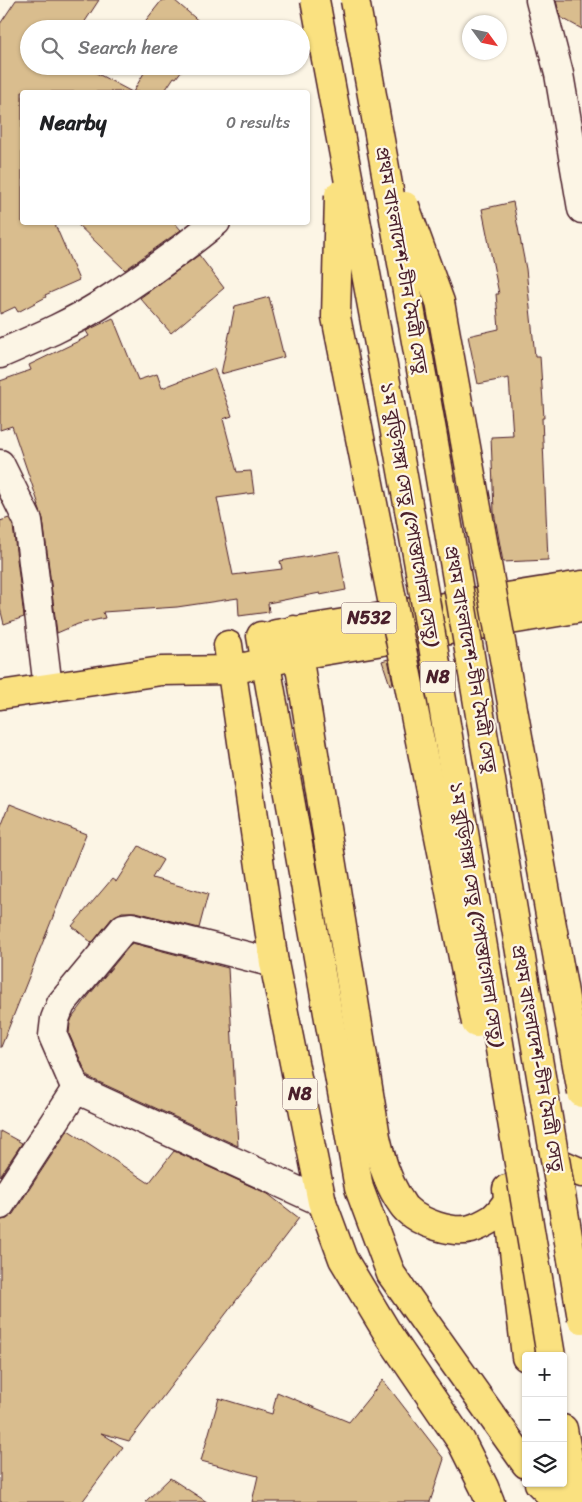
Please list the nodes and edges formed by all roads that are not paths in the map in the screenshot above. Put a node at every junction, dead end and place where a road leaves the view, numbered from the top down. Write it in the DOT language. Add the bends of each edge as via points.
graph roads {
  1 [pos="315,0"];
  2 [pos="355,0"];
  3 [pos="540,0"];
  4 [pos="379,134"];
  5 [pos="341,141"];
  6 [pos="582,209"];
  7 [pos="212,225"];
  8 [pos="0,354"];
  9 [pos="0,464"];
  10 [pos="582,585"];
  11 [pos="582,608"];
  12 [pos="261,636"];
  13 [pos="296,643"];
  14 [pos="230,657"];
  15 [pos="266,662"];
  16 [pos="48,688"];
  17 [pos="0,695"];
  18 [pos="274,963"];
  19 [pos="76,1089"];
  20 [pos="582,1094"];
  21 [pos="557,1162"];
  22 [pos="582,1173"];
  23 [pos="511,1183"];
  24 [pos="322,1202"];
  25 [pos="0,1205"];
  26 [pos="582,1319"];
  27 [pos="526,1352"];
  28 [pos="550,1352"];
  29 [pos="565,1442"];
  30 [pos="522,1458"];
  31 [pos="539,1487"];
  32 [pos="543,1487"];
  33 [pos="490,1502"];
  34 [pos="541,1502"];
  35 [pos="558,1502"];
  36 [pos="576,1502"];
  1 -- 5 [label="highway, ১ম বুড়িগঙ্গা সেতু (পোস্তাগোলা সেতু) / N8, bridge"];
  2 -- 4 [label="highway, প্রথম বাংলাদেশ-চীন মৈত্রী সেতু / N8, bridge"];
  3 -- 6 [label="street" via="559,74"];
  4 -- 20 [label="highway, bridge" via="440,302"];
  4 -- 21 [label="highway, প্রথম বাংলাদেশ-চীন মৈত্রী সেতু / N8, bridge"];
  5 -- 23 [label="highway, ১ম বুড়িগঙ্গা সেতু (পোস্তাগোলা সেতু) / N8, bridge" via="432,638"];
  5 -- 23 [label="highway, bridge" via="336,316"];
  7 -- 8 [label="street" via="100,305"];
  9 -- 16 [label="street" via="28,521"];
  10 -- 13 [label="highway, N532"];
  11 -- 13 [label="highway, N532"];
  12 -- 13 [label="highway, N532"];
  12 -- 14 [label="highway, N532"];
  12 -- 15 [label="highway"];
  13 -- 15 [label="highway, N532"];
  13 -- 23 [label="highway" via="376,1137 385,1173 406,1210 418,1219 456,1230 471,1229 492,1218"];
  14 -- 15 [label="highway, N532"];
  14 -- 16 [label="highway, N532"];
  14 -- 18 [label="highway, N8"];
  15 -- 30 [label="highway" via="359,1188 390,1274"];
  16 -- 17 [label="highway, N532"];
  18 -- 19 [label="street" via="124,928 61,1004 55,1019 53,1036"];
  18 -- 24 [label="highway, N8"];
  19 -- 24 [label="street"];
  19 -- 25 [label="street"];
  21 -- 22 [label="highway"];
  21 -- 26 [label="highway, প্রথম বাংলাদেশ-চীন মৈত্রী সেতু / N8, bridge"];
  23 -- 27 [label="highway"];
  23 -- 28 [label="highway, ১ম বুড়িগঙ্গা সেতু (পোস্তাগোলা সেতু) / N8, bridge"];
  24 -- 33 [label="highway, N8" via="343,1258 390,1337 461,1441"];
  29 -- 36 [label="highway"];
  31 -- 34 [label="highway"];
  32 -- 35 [label="highway"];
}
